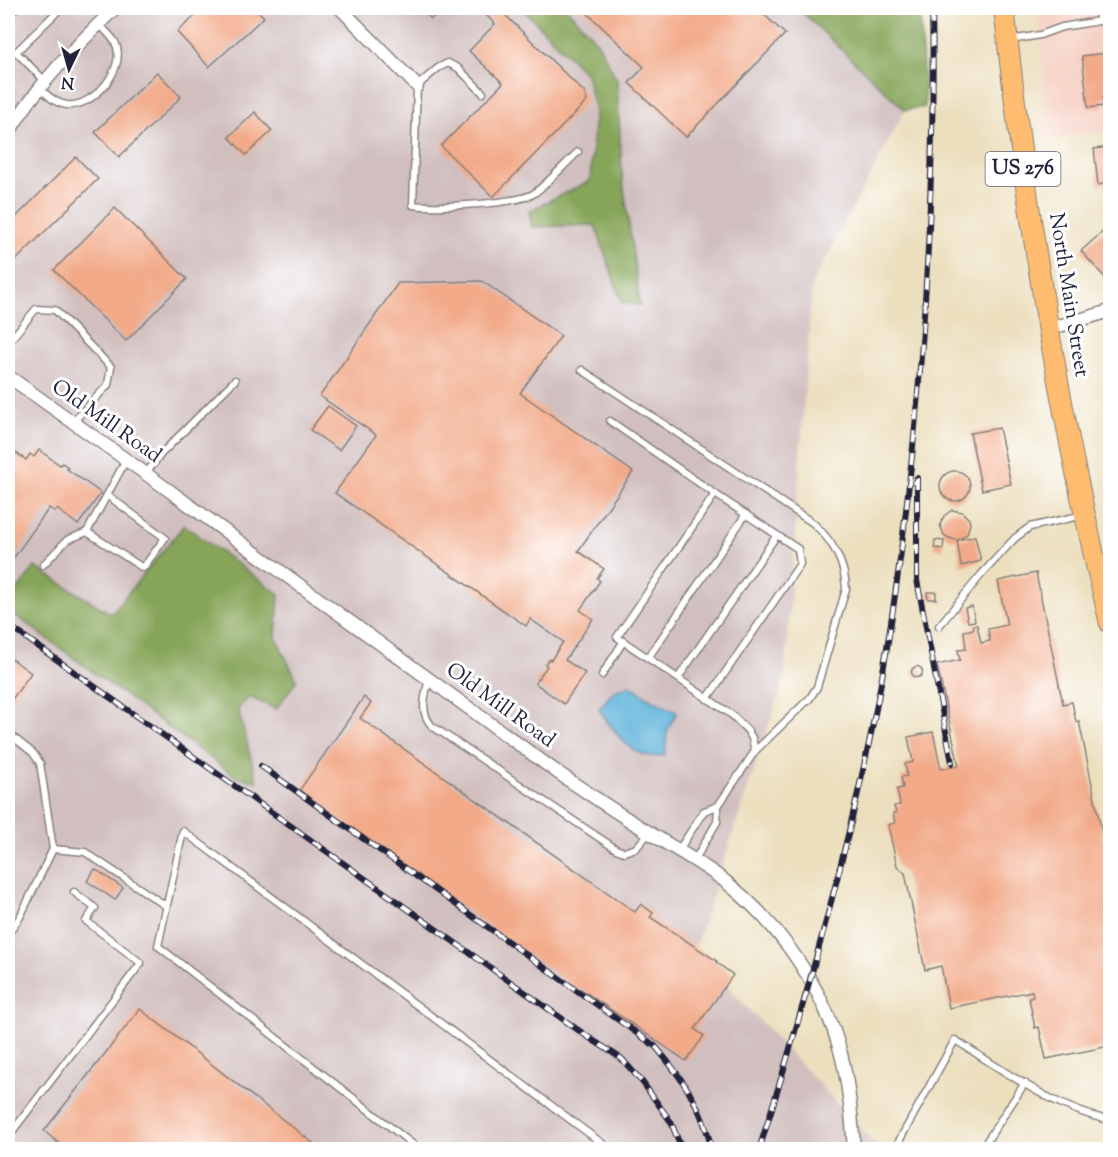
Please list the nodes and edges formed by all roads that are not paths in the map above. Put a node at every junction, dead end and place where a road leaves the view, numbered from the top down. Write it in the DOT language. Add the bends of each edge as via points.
graph roads {
  1 [pos="61,8"];
  2 [pos="114,8"];
  3 [pos="340,8"];
  4 [pos="1004,8"];
  5 [pos="1099,8"];
  6 [pos="99,23"];
  7 [pos="1008,40"];
  8 [pos="42,84"];
  9 [pos="417,86"];
  10 [pos="483,93"];
  11 [pos="8,134"];
  12 [pos="578,152"];
  13 [pos="1110,311"];
  14 [pos="1049,329"];
  15 [pos="8,343"];
  16 [pos="582,370"];
  17 [pos="8,376"];
  18 [pos="235,380"];
  19 [pos="610,421"];
  20 [pos="73,422"];
  21 [pos="126,460"];
  22 [pos="146,473"];
  23 [pos="716,494"];
  24 [pos="107,495"];
  25 [pos="746,514"];
  26 [pos="1084,515"];
  27 [pos="87,532"];
  28 [pos="777,535"];
  29 [pos="43,565"];
  30 [pos="1110,623"];
  31 [pos="939,626"];
  32 [pos="623,642"];
  33 [pos="648,658"];
  34 [pos="602,675"];
  35 [pos="678,678"];
  36 [pos="429,679"];
  37 [pos="707,699"];
  38 [pos="8,733"];
  39 [pos="755,751"];
  40 [pos="718,806"];
  41 [pos="650,833"];
  42 [pos="53,849"];
  43 [pos="678,851"];
  44 [pos="694,861"];
  45 [pos="74,892"];
  46 [pos="165,906"];
  47 [pos="8,934"];
  48 [pos="1025,1083"];
  49 [pos="1110,1120"];
  50 [pos="8,1137"];
  51 [pos="420,1149"];
  52 [pos="611,1149"];
  53 [pos="854,1149"];
  54 [pos="894,1149"];
  55 [pos="981,1149"];
  1 -- 8 [label="lane" via="16,52"];
  2 -- 6 [label="street"];
  3 -- 9 [label="street"];
  4 -- 7 [label="main road, North Main Street / US 276"];
  5 -- 7 [label="lane" via="1099,21"];
  6 -- 8 [label="street"];
  6 -- 8 [label="lane" via="115,42 117,64 97,94 80,105 67,105 51,98"];
  7 -- 14 [label="main road, North Main Street / US 276" via="1017,127"];
  8 -- 11 [label="street"];
  9 -- 10 [label="lane" via="448,63"];
  9 -- 12 [label="lane" via="413,205 508,200 533,194"];
  13 -- 14 [label="street"];
  14 -- 26 [label="main road, North Main Street / US 276"];
  15 -- 20 [label="lane" via="36,309 55,310 111,367 108,385"];
  16 -- 39 [label="lane" via="813,523 837,553 846,589 817,687"];
  17 -- 20 [label="street, Old Mill Road"];
  18 -- 22 [label="lane"];
  19 -- 23 [label="lane"];
  20 -- 21 [label="street, Old Mill Road"];
  21 -- 22 [label="street, Old Mill Road"];
  21 -- 24 [label="lane"];
  22 -- 36 [label="street, Old Mill Road"];
  23 -- 25 [label="lane"];
  23 -- 32 [label="lane" via="617,637"];
  24 -- 27 [label="lane"];
  24 -- 27 [label="lane" via="165,538 143,568"];
  25 -- 28 [label="lane"];
  25 -- 33 [label="lane"];
  26 -- 30 [label="main road, North Main Street / US 276"];
  26 -- 31 [label="lane" via="1030,526 981,575"];
  27 -- 29 [label="lane" via="67,540"];
  28 -- 35 [label="lane"];
  28 -- 37 [label="lane" via="798,549 800,564"];
  32 -- 33 [label="lane"];
  32 -- 34 [label="lane"];
  33 -- 35 [label="lane"];
  35 -- 37 [label="lane"];
  36 -- 41 [label="street, Old Mill Road" via="593,797"];
  36 -- 41 [label="lane" via="424,712 432,726 616,849 624,852 636,848"];
  37 -- 39 [label="lane" via="742,724"];
  38 -- 42 [label="lane" via="40,763"];
  39 -- 40 [label="lane"];
  40 -- 43 [label="lane" via="704,812"];
  40 -- 44 [label="lane" via="717,822"];
  41 -- 43 [label="street, Old Mill Road"];
  42 -- 46 [label="lane" via="85,852"];
  42 -- 47 [label="lane"];
  43 -- 44 [label="street, Old Mill Road"];
  44 -- 53 [label="street, Old Mill Road" via="758,911 811,981 841,1053"];
  45 -- 50 [label="lane" via="95,908 87,921 141,963"];
  46 -- 51 [label="lane" via="158,946"];
  46 -- 52 [label="lane" via="183,831"];
  48 -- 49 [label="lane" via="1091,1117"];
  48 -- 54 [label="lane" via="955,1040"];
  48 -- 55 [label="lane"];
}
